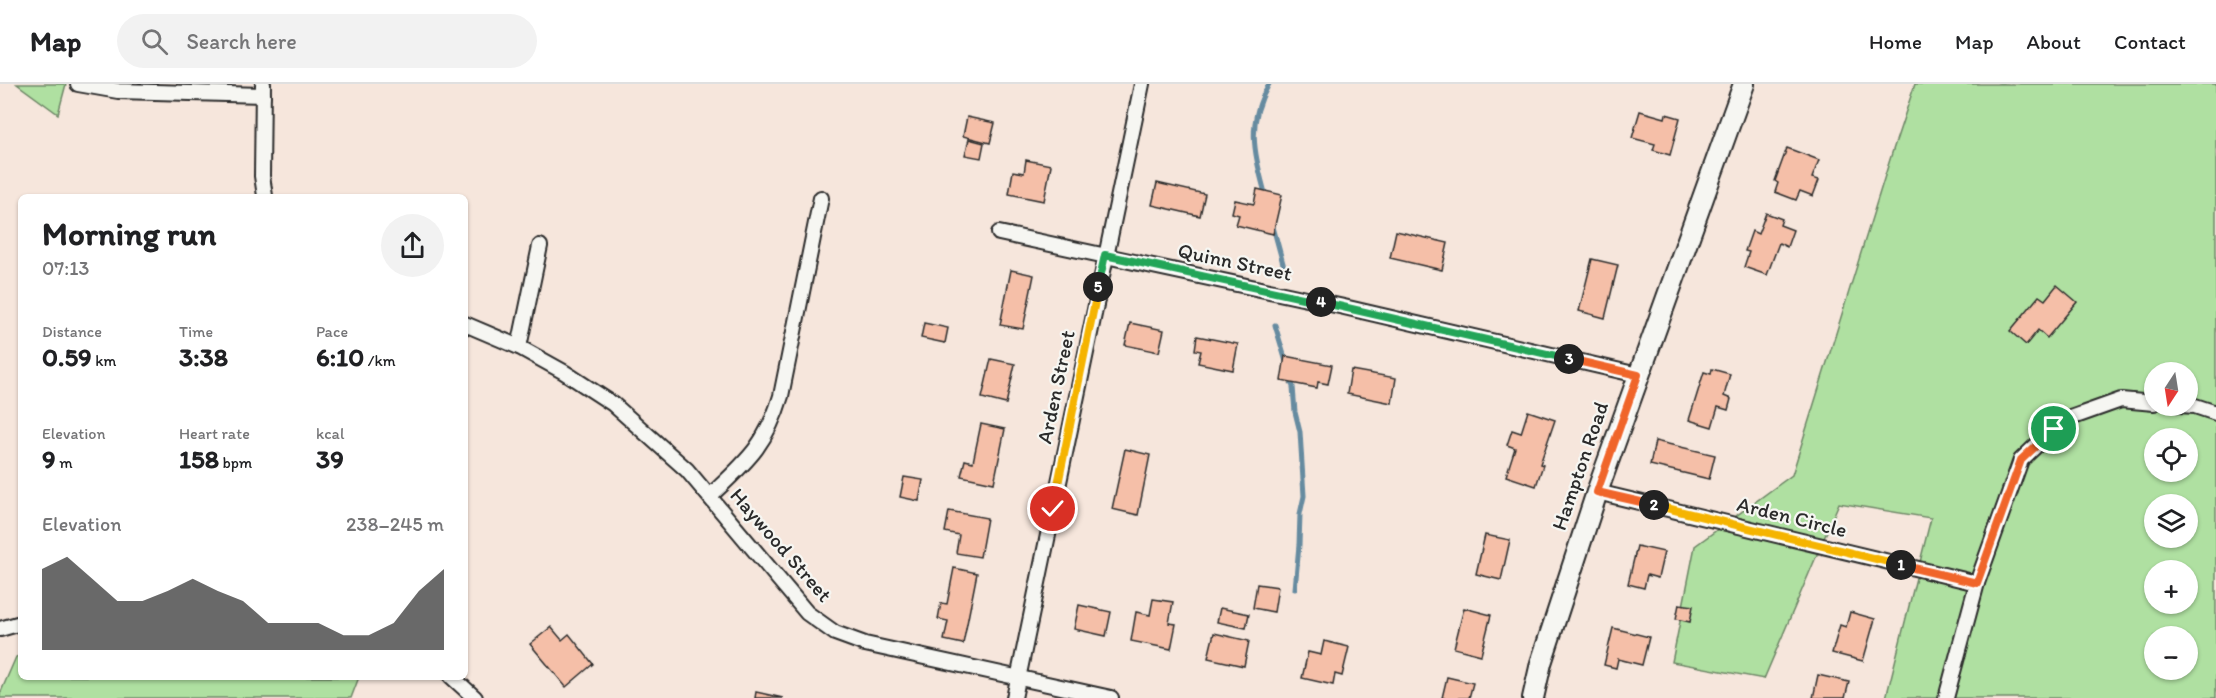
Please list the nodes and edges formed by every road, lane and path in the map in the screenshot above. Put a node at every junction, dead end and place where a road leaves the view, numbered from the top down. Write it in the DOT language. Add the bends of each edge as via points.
graph roads {
  1 [pos="78,84"];
  2 [pos="1142,84"];
  3 [pos="1744,84"];
  4 [pos="263,90"];
  5 [pos="265,194"];
  6 [pos="821,198"];
  7 [pos="999,233"];
  8 [pos="540,246"];
  9 [pos="1105,255"];
  10 [pos="468,325"];
  11 [pos="519,347"];
  12 [pos="1638,375"];
  13 [pos="2144,402"];
  14 [pos="2198,407"];
  15 [pos="2216,413"];
  16 [pos="1597,492"];
  17 [pos="710,496"];
  18 [pos="1977,583"];
  19 [pos="18,624"];
  20 [pos="0,629"];
  21 [pos="1018,679"];
  22 [pos="455,680"];
  23 [pos="475,698"];
  24 [pos="1014,698"];
  25 [pos="1111,698"];
  26 [pos="1533,698"];
  27 [pos="1946,698"];
  1 -- 4 [label="street" via="118,91"];
  2 -- 9 [label="street, Arden Street"];
  3 -- 12 [label="main road, Hampton Road"];
  4 -- 5 [label="street"];
  6 -- 17 [label="street" via="773,422 746,462"];
  7 -- 9 [label="street, Quinn Street"];
  8 -- 11 [label="street"];
  9 -- 12 [label="street, Quinn Street"];
  9 -- 21 [label="street, Arden Street"];
  10 -- 11 [label="street, Haywood Street"];
  11 -- 17 [label="street, Haywood Street" via="613,404 687,470"];
  12 -- 16 [label="main road, Hampton Road"];
  13 -- 18 [label="street" via="2121,400 2062,421 2021,460"];
  14 -- 15 [label="street"];
  16 -- 18 [label="street, Arden Circle"];
  16 -- 26 [label="main road, Hampton Road"];
  17 -- 21 [label="street, Haywood Street" via="807,613 835,633 865,644"];
  18 -- 27 [label="street"];
  19 -- 20 [label="street"];
  21 -- 24 [label="street, Arden Street"];
  21 -- 25 [label="street, Haywood Street"];
  22 -- 23 [label="street"];
}
